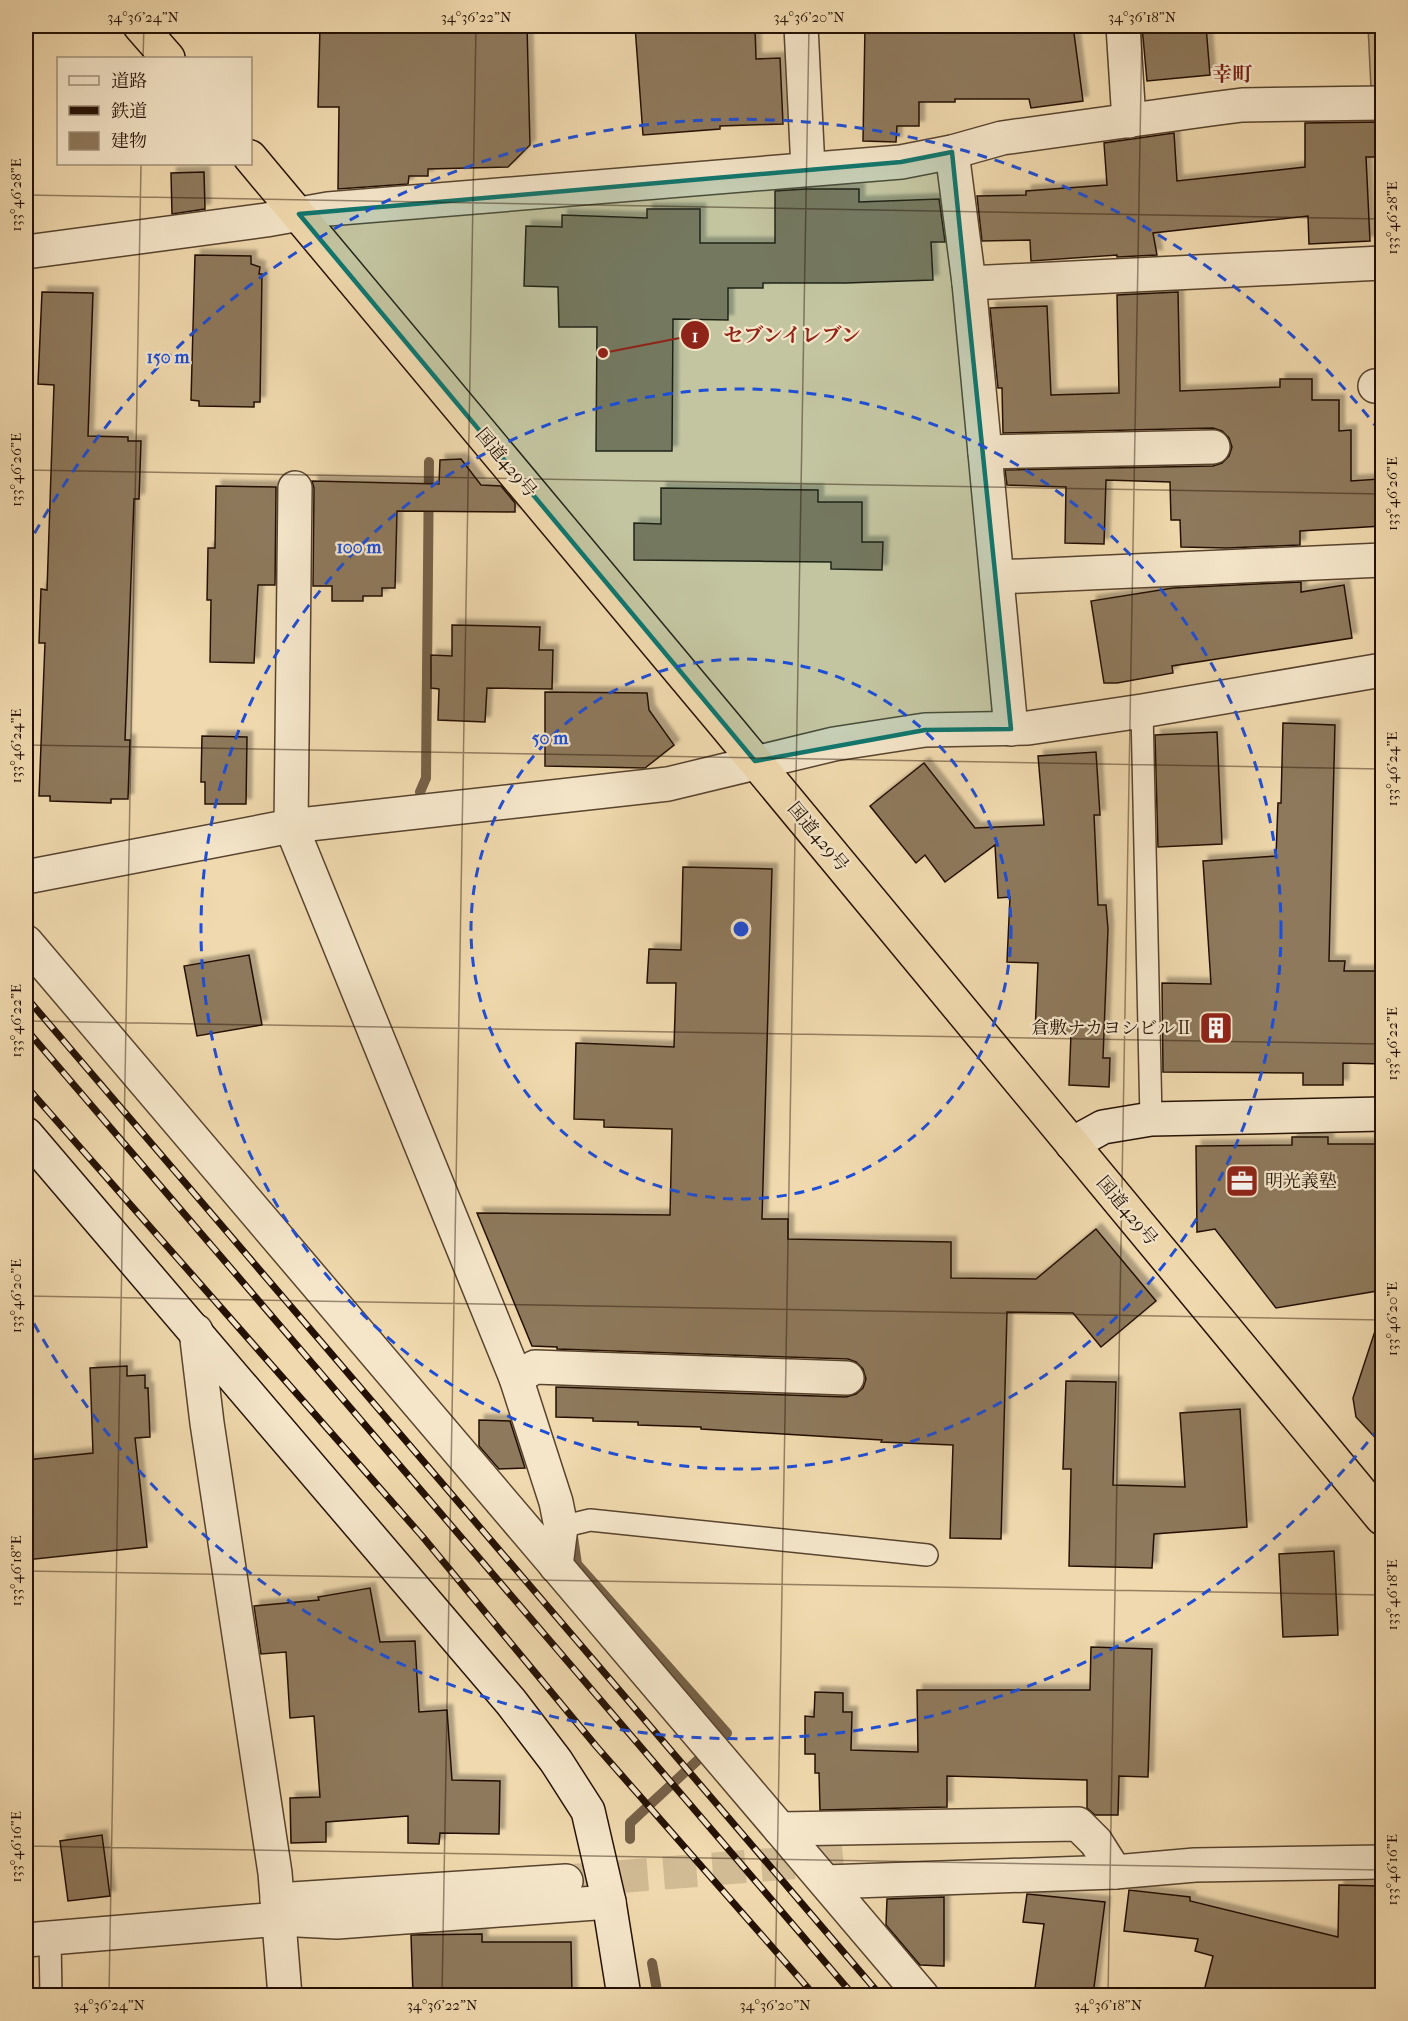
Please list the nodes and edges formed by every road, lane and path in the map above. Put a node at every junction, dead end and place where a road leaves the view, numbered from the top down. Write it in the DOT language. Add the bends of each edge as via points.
graph roads {
  1 [pos="140,26"];
  2 [pos="801,26"];
  3 [pos="1123,26"];
  4 [pos="167,57"];
  5 [pos="1383,103"];
  6 [pos="1129,121"];
  7 [pos="952,152"];
  8 [pos="252,159"];
  9 [pos="808,169"];
  10 [pos="299,214"];
  11 [pos="26,252"];
  12 [pos="1383,263"];
  13 [pos="969,284"];
  14 [pos="1213,447"];
  15 [pos="985,452"];
  16 [pos="295,488"];
  17 [pos="1383,560"];
  18 [pos="997,577"];
  19 [pos="1383,670"];
  20 [pos="1142,711"];
  21 [pos="1011,729"];
  22 [pos="756,761"];
  23 [pos="291,825"];
  24 [pos="26,877"];
  25 [pos="26,942"];
  26 [pos="1383,1114"];
  27 [pos="1151,1119"];
  28 [pos="26,1134"];
  29 [pos="1072,1144"];
  30 [pos="196,1331"];
  31 [pos="524,1373"];
  32 [pos="847,1378"];
  33 [pos="1383,1518"];
  34 [pos="568,1525"];
  35 [pos="927,1555"];
  36 [pos="556,1566"];
  37 [pos="780,1829"];
  38 [pos="851,1858"];
  39 [pos="1383,1862"];
  40 [pos="1115,1872"];
  41 [pos="566,1881"];
  42 [pos="826,1882"];
  43 [pos="609,1902"];
  44 [pos="278,1910"];
  45 [pos="38,1939"];
  46 [pos="51,1995"];
  47 [pos="285,1995"];
  48 [pos="624,1995"];
  49 [pos="922,1995"];
  1 -- 4 [label="highway"];
  2 -- 9 [label="street"];
  3 -- 6 [label="street"];
  5 -- 6 [label="street" via="1242,105"];
  6 -- 7 [label="street" via="1002,138"];
  7 -- 9 [label="street" via="901,162"];
  7 -- 13 [label="street"];
  8 -- 10 [label="highway, 国道429号"];
  9 -- 10 [label="street"];
  10 -- 11 [label="street"];
  10 -- 22 [label="highway, 国道429号"];
  12 -- 13 [label="street"];
  13 -- 15 [label="street"];
  14 -- 15 [label="street"];
  15 -- 18 [label="street"];
  16 -- 23 [label="street"];
  17 -- 18 [label="street"];
  18 -- 21 [label="street"];
  19 -- 20 [label="street"];
  20 -- 21 [label="street"];
  20 -- 27 [label="lane"];
  21 -- 22 [label="street" via="925,730"];
  22 -- 23 [label="street" via="668,784"];
  22 -- 29 [label="highway, 国道429号"];
  23 -- 24 [label="street"];
  23 -- 31 [label="street"];
  25 -- 36 [label="street"];
  26 -- 27 [label="street"];
  27 -- 29 [label="street" via="1103,1127"];
  28 -- 30 [label="street"];
  29 -- 33 [label="highway, 国道429号"];
  30 -- 43 [label="street" via="503,1693 556,1761 588,1811"];
  30 -- 44 [label="street"];
  31 -- 32 [label="street"];
  31 -- 34 [label="street" via="556,1502"];
  34 -- 35 [label="lane" via="590,1520"];
  34 -- 36 [label="street"];
  36 -- 37 [label="street"];
  37 -- 40 [label="street" via="1078,1824 1096,1842"];
  37 -- 42 [label="street"];
  38 -- 40 [label="street" via="1070,1854"];
  39 -- 40 [label="street" via="1195,1865"];
  40 -- 42 [label="street"];
  41 -- 44 [label="street"];
  42 -- 49 [label="street"];
  43 -- 44 [label="street" via="337,1922"];
  43 -- 48 [label="street"];
  44 -- 45 [label="street"];
  44 -- 47 [label="street"];
  45 -- 46 [label="lane"];
}
